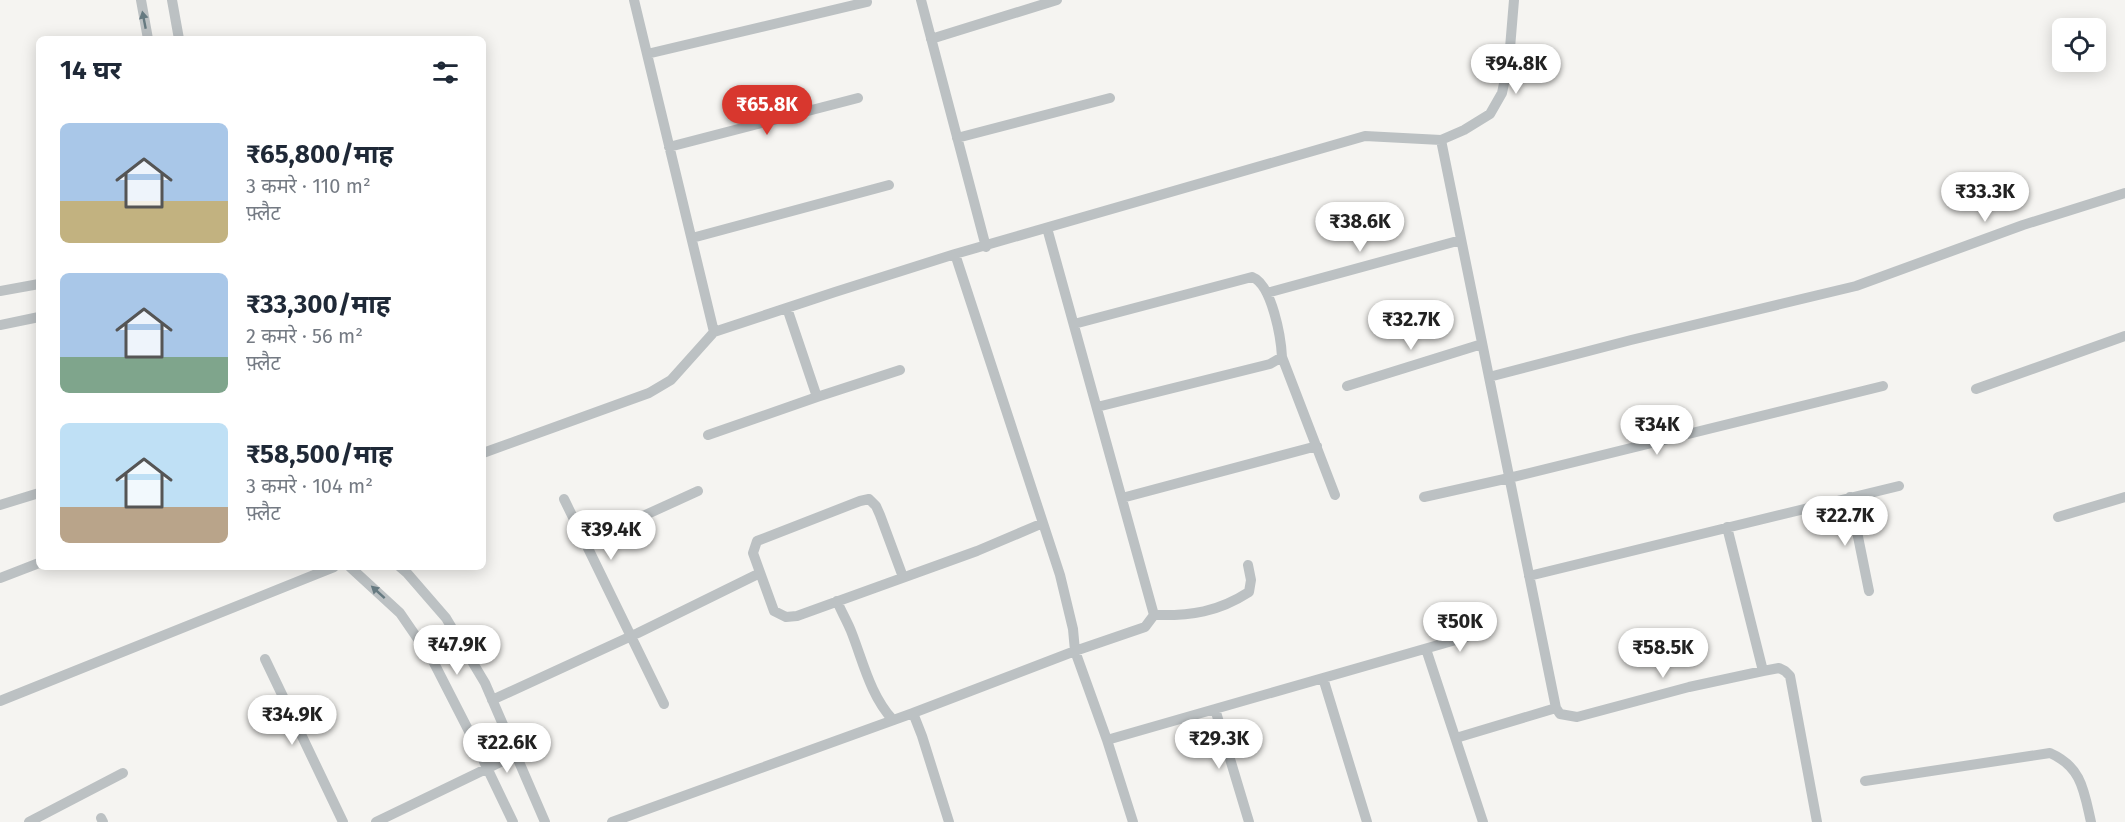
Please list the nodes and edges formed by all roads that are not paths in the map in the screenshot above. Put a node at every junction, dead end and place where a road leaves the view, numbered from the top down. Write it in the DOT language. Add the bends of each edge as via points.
graph roads {
  1 [pos="141,0"];
  2 [pos="172,0"];
  3 [pos="634,0"];
  4 [pos="921,0"];
  5 [pos="1057,0"];
  6 [pos="1514,0"];
  7 [pos="867,2"];
  8 [pos="147,36"];
  9 [pos="178,36"];
  10 [pos="931,39"];
  11 [pos="647,54"];
  12 [pos="858,98"];
  13 [pos="1110,98"];
  14 [pos="957,138"];
  15 [pos="1441,140"];
  16 [pos="669,147"];
  17 [pos="889,185"];
  18 [pos="2125,193"];
  19 [pos="1047,228"];
  20 [pos="692,238"];
  21 [pos="1461,240"];
  22 [pos="986,247"];
  23 [pos="956,254"];
  24 [pos="36,285"];
  25 [pos="0,291"];
  26 [pos="1267,293"];
  27 [pos="786,308"];
  28 [pos="36,318"];
  29 [pos="1074,324"];
  30 [pos="0,325"];
  31 [pos="714,332"];
  32 [pos="2125,336"];
  33 [pos="1482,344"];
  34 [pos="1282,357"];
  35 [pos="900,370"];
  36 [pos="1489,377"];
  37 [pos="1347,386"];
  38 [pos="1883,386"];
  39 [pos="1976,389"];
  40 [pos="817,397"];
  41 [pos="1097,407"];
  42 [pos="708,435"];
  43 [pos="1317,446"];
  44 [pos="486,452"];
  45 [pos="1509,478"];
  46 [pos="1899,486"];
  47 [pos="698,491"];
  48 [pos="36,494"];
  49 [pos="1335,495"];
  50 [pos="1424,497"];
  51 [pos="1850,497"];
  52 [pos="2125,497"];
  53 [pos="1122,498"];
  54 [pos="564,499"];
  55 [pos="0,505"];
  56 [pos="2058,517"];
  57 [pos="1043,523"];
  58 [pos="1727,527"];
  59 [pos="586,542"];
  60 [pos="36,564"];
  61 [pos="1248,565"];
  62 [pos="327,570"];
  63 [pos="353,570"];
  64 [pos="404,570"];
  65 [pos="760,573"];
  66 [pos="1529,576"];
  67 [pos="903,577"];
  68 [pos="0,578"];
  69 [pos="1869,591"];
  70 [pos="837,601"];
  71 [pos="1154,615"];
  72 [pos="1487,631"];
  73 [pos="630,636"];
  74 [pos="1426,649"];
  75 [pos="1075,651"];
  76 [pos="265,659"];
  77 [pos="1763,670"];
  78 [pos="1323,678"];
  79 [pos="492,700"];
  80 [pos="0,701"];
  81 [pos="664,704"];
  82 [pos="1556,708"];
  83 [pos="1215,709"];
  84 [pos="913,713"];
  85 [pos="893,720"];
  86 [pos="1456,738"];
  87 [pos="1107,740"];
  88 [pos="515,755"];
  89 [pos="487,768"];
  90 [pos="123,773"];
  91 [pos="1865,782"];
  92 [pos="29,822"];
  93 [pos="344,822"];
  94 [pos="375,822"];
  95 [pos="513,822"];
  96 [pos="545,822"];
  97 [pos="612,822"];
  98 [pos="949,822"];
  99 [pos="1133,822"];
  100 [pos="1250,822"];
  101 [pos="1367,822"];
  102 [pos="1483,822"];
  103 [pos="1817,822"];
  104 [pos="2091,822"];
  8 -- 1 [label="street, one-way"];
  2 -- 9 [label="street"];
  3 -- 11 [label="street"];
  4 -- 10 [label="street"];
  5 -- 10 [label="street"];
  6 -- 15 [label="street" via="1502,93 1490,114"];
  7 -- 11 [label="street"];
  10 -- 14 [label="street"];
  11 -- 16 [label="street"];
  12 -- 16 [label="street"];
  13 -- 14 [label="street"];
  14 -- 22 [label="street"];
  15 -- 19 [label="street" via="1365,136"];
  15 -- 21 [label="street"];
  16 -- 20 [label="street"];
  17 -- 20 [label="street"];
  18 -- 36 [label="street" via="2022,225 1856,286"];
  19 -- 22 [label="street"];
  19 -- 29 [label="street"];
  20 -- 31 [label="street"];
  21 -- 26 [label="street"];
  21 -- 33 [label="street"];
  22 -- 23 [label="street"];
  23 -- 27 [label="street"];
  23 -- 57 [label="street"];
  24 -- 25 [label="street"];
  26 -- 29 [label="street" via="1263,284 1252,277"];
  26 -- 34 [label="street" via="1280,334"];
  27 -- 31 [label="street"];
  27 -- 40 [label="street"];
  28 -- 30 [label="street"];
  29 -- 41 [label="street"];
  31 -- 44 [label="street" via="671,380 649,393"];
  32 -- 39 [label="street"];
  33 -- 36 [label="street"];
  33 -- 37 [label="street"];
  34 -- 41 [label="street" via="1270,364"];
  34 -- 43 [label="street"];
  35 -- 40 [label="street"];
  36 -- 45 [label="street"];
  38 -- 45 [label="street"];
  40 -- 42 [label="street"];
  41 -- 53 [label="street"];
  43 -- 49 [label="street"];
  43 -- 53 [label="street"];
  45 -- 50 [label="street"];
  45 -- 66 [label="street"];
  46 -- 51 [label="street"];
  47 -- 59 [label="street"];
  48 -- 55 [label="street"];
  51 -- 58 [label="street"];
  51 -- 69 [label="street"];
  52 -- 56 [label="street"];
  53 -- 71 [label="street"];
  54 -- 59 [label="street"];
  57 -- 67 [label="street"];
  57 -- 75 [label="street" via="1060,575"];
  58 -- 66 [label="street"];
  58 -- 77 [label="street"];
  59 -- 73 [label="street"];
  60 -- 68 [label="street"];
  61 -- 71 [label="street" via="1249,592 1238,599 1198,614"];
  62 -- 80 [label="street"];
  89 -- 63 [label="street, one-way" via="433,661 400,613"];
  64 -- 79 [label="street" via="446,618"];
  65 -- 67 [label="street" via="753,553 757,542 869,499 876,506"];
  65 -- 70 [label="street" via="779,615 797,616"];
  65 -- 73 [label="street"];
  66 -- 82 [label="street"];
  67 -- 70 [label="street"];
  70 -- 85 [label="street" via="865,672 882,708"];
  71 -- 75 [label="street" via="1145,627"];
  72 -- 74 [label="street"];
  73 -- 79 [label="street"];
  73 -- 81 [label="street"];
  74 -- 78 [label="street"];
  74 -- 86 [label="street"];
  75 -- 84 [label="street"];
  75 -- 87 [label="street"];
  76 -- 93 [label="street"];
  77 -- 82 [label="street" via="1577,717 1560,714"];
  77 -- 103 [label="street" via="1779,668 1790,676"];
  78 -- 83 [label="street"];
  78 -- 101 [label="street"];
  79 -- 88 [label="street"];
  82 -- 86 [label="street"];
  83 -- 87 [label="street"];
  83 -- 100 [label="street"];
  84 -- 85 [label="street"];
  84 -- 98 [label="street"];
  85 -- 97 [label="street"];
  86 -- 102 [label="street"];
  87 -- 99 [label="street"];
  88 -- 89 [label="street"];
  88 -- 96 [label="street"];
  89 -- 94 [label="street"];
  89 -- 95 [label="street"];
  90 -- 92 [label="street"];
  91 -- 104 [label="street" via="2050,753 2062,758 2081,780"];
}
